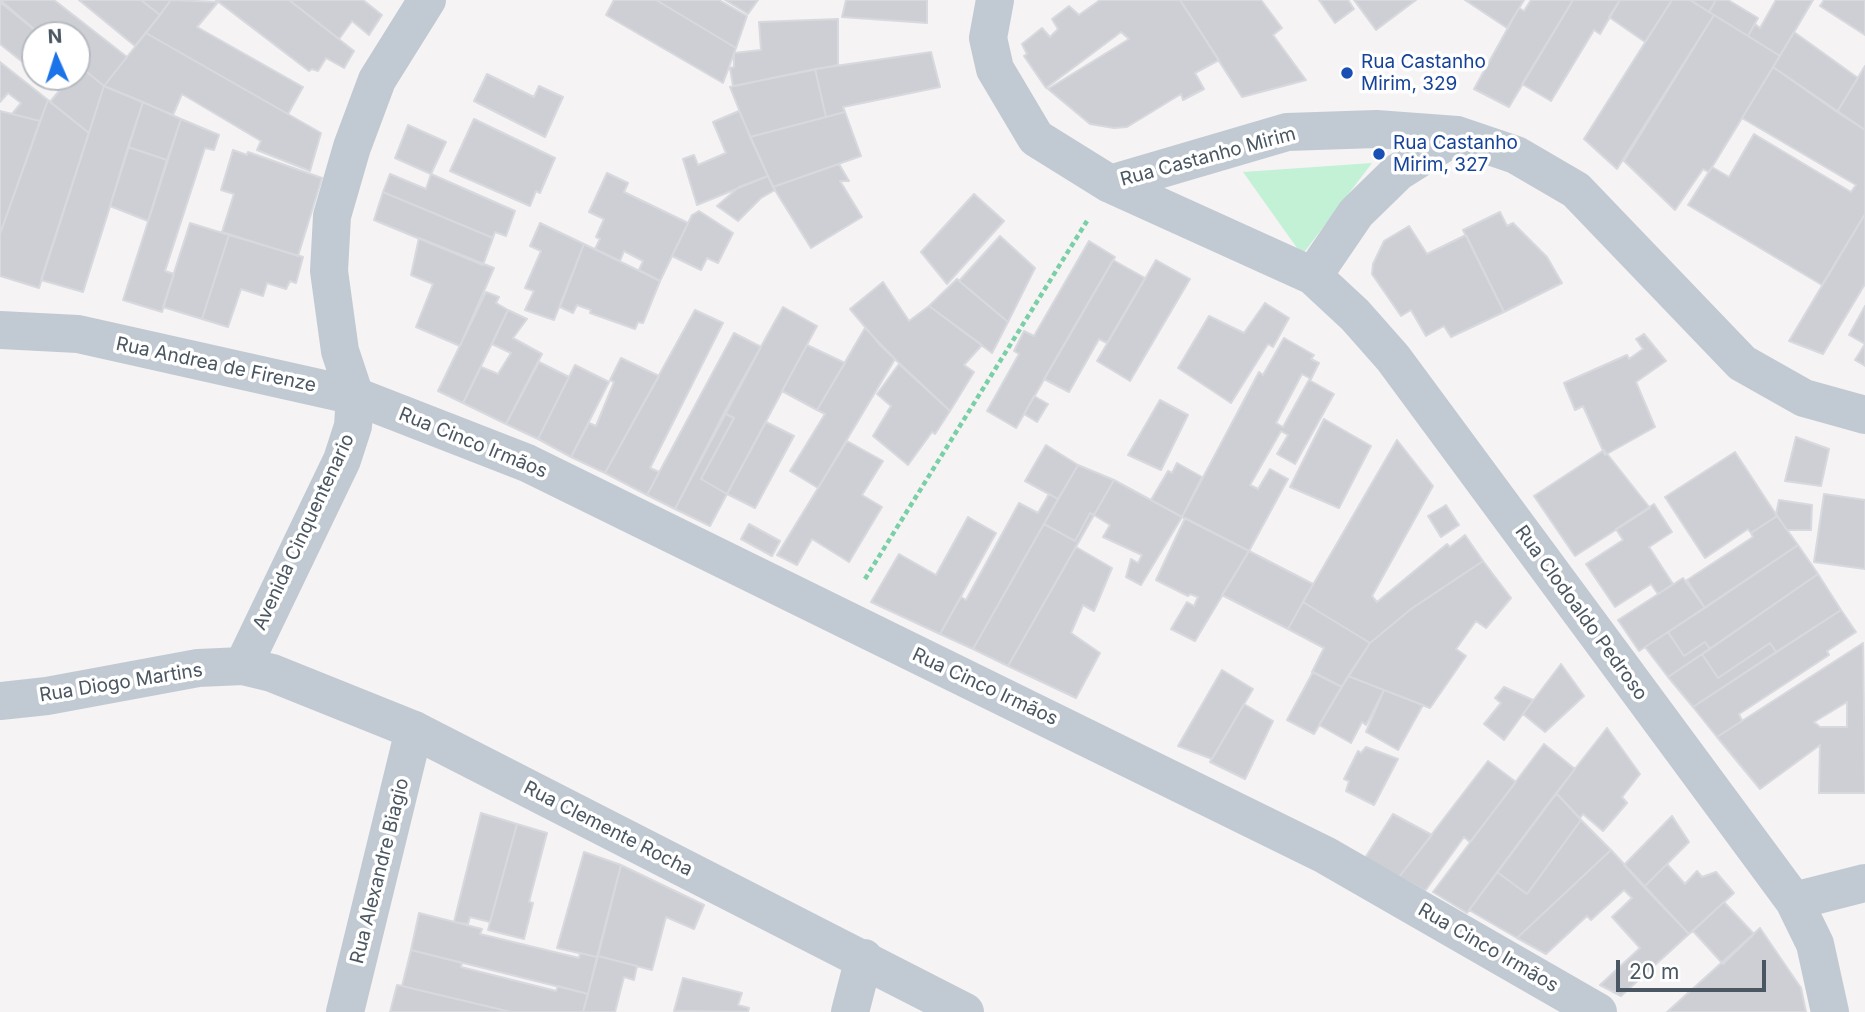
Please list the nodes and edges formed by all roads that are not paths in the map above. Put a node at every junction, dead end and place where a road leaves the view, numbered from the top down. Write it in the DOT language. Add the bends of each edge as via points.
graph roads {
  1 [pos="427,0"];
  2 [pos="995,0"];
  3 [pos="1457,135"];
  4 [pos="1110,184"];
  5 [pos="1313,276"];
  6 [pos="0,319"];
  7 [pos="0,330"];
  8 [pos="78,334"];
  9 [pos="355,396"];
  10 [pos="1865,415"];
  11 [pos="243,666"];
  12 [pos="0,701"];
  13 [pos="414,730"];
  14 [pos="1865,883"];
  15 [pos="1794,901"];
  16 [pos="864,958"];
  17 [pos="345,1012"];
  18 [pos="850,1012"];
  19 [pos="965,1012"];
  20 [pos="1598,1012"];
  21 [pos="1830,1012"];
  1 -- 9 [label="street, Avenida Cinquentenario" via="377,80 332,216 329,271 340,351"];
  2 -- 4 [label="street, Rua Castanho Mirim" via="988,38 995,69 1036,138"];
  3 -- 4 [label="street, Rua Castanho Mirim" via="1376,129 1287,132"];
  3 -- 5 [label="street" via="1398,172 1356,213"];
  3 -- 10 [label="street, Rua Castanho Mirim" via="1516,155 1576,190 1742,363 1804,398"];
  4 -- 5 [label="street, Rua Clodoaldo Pedroso"];
  5 -- 15 [label="street, Rua Clodoaldo Pedroso" via="1393,358"];
  6 -- 8 [label="street, Rua Andrea de Firenze"];
  7 -- 8 [label="street, Rua Andrea de Firenze"];
  8 -- 9 [label="street, Rua Andrea de Firenze"];
  9 -- 11 [label="street, Avenida Cinquentenario" via="353,426 342,460"];
  9 -- 20 [label="street, Rua Cinco Irmãos" via="527,463 1115,749 1325,855"];
  11 -- 12 [label="street, Rua Diogo Martins" via="198,668"];
  11 -- 13 [label="street, Rua Clemente Rocha" via="319,689"];
  13 -- 16 [label="street, Rua Clemente Rocha"];
  13 -- 17 [label="street, Rua Alexandre Biagio"];
  14 -- 15 [label="street"];
  15 -- 21 [label="street" via="1815,944"];
  16 -- 18 [label="street"];
  16 -- 19 [label="street, Rua Clemente Rocha"];
}
